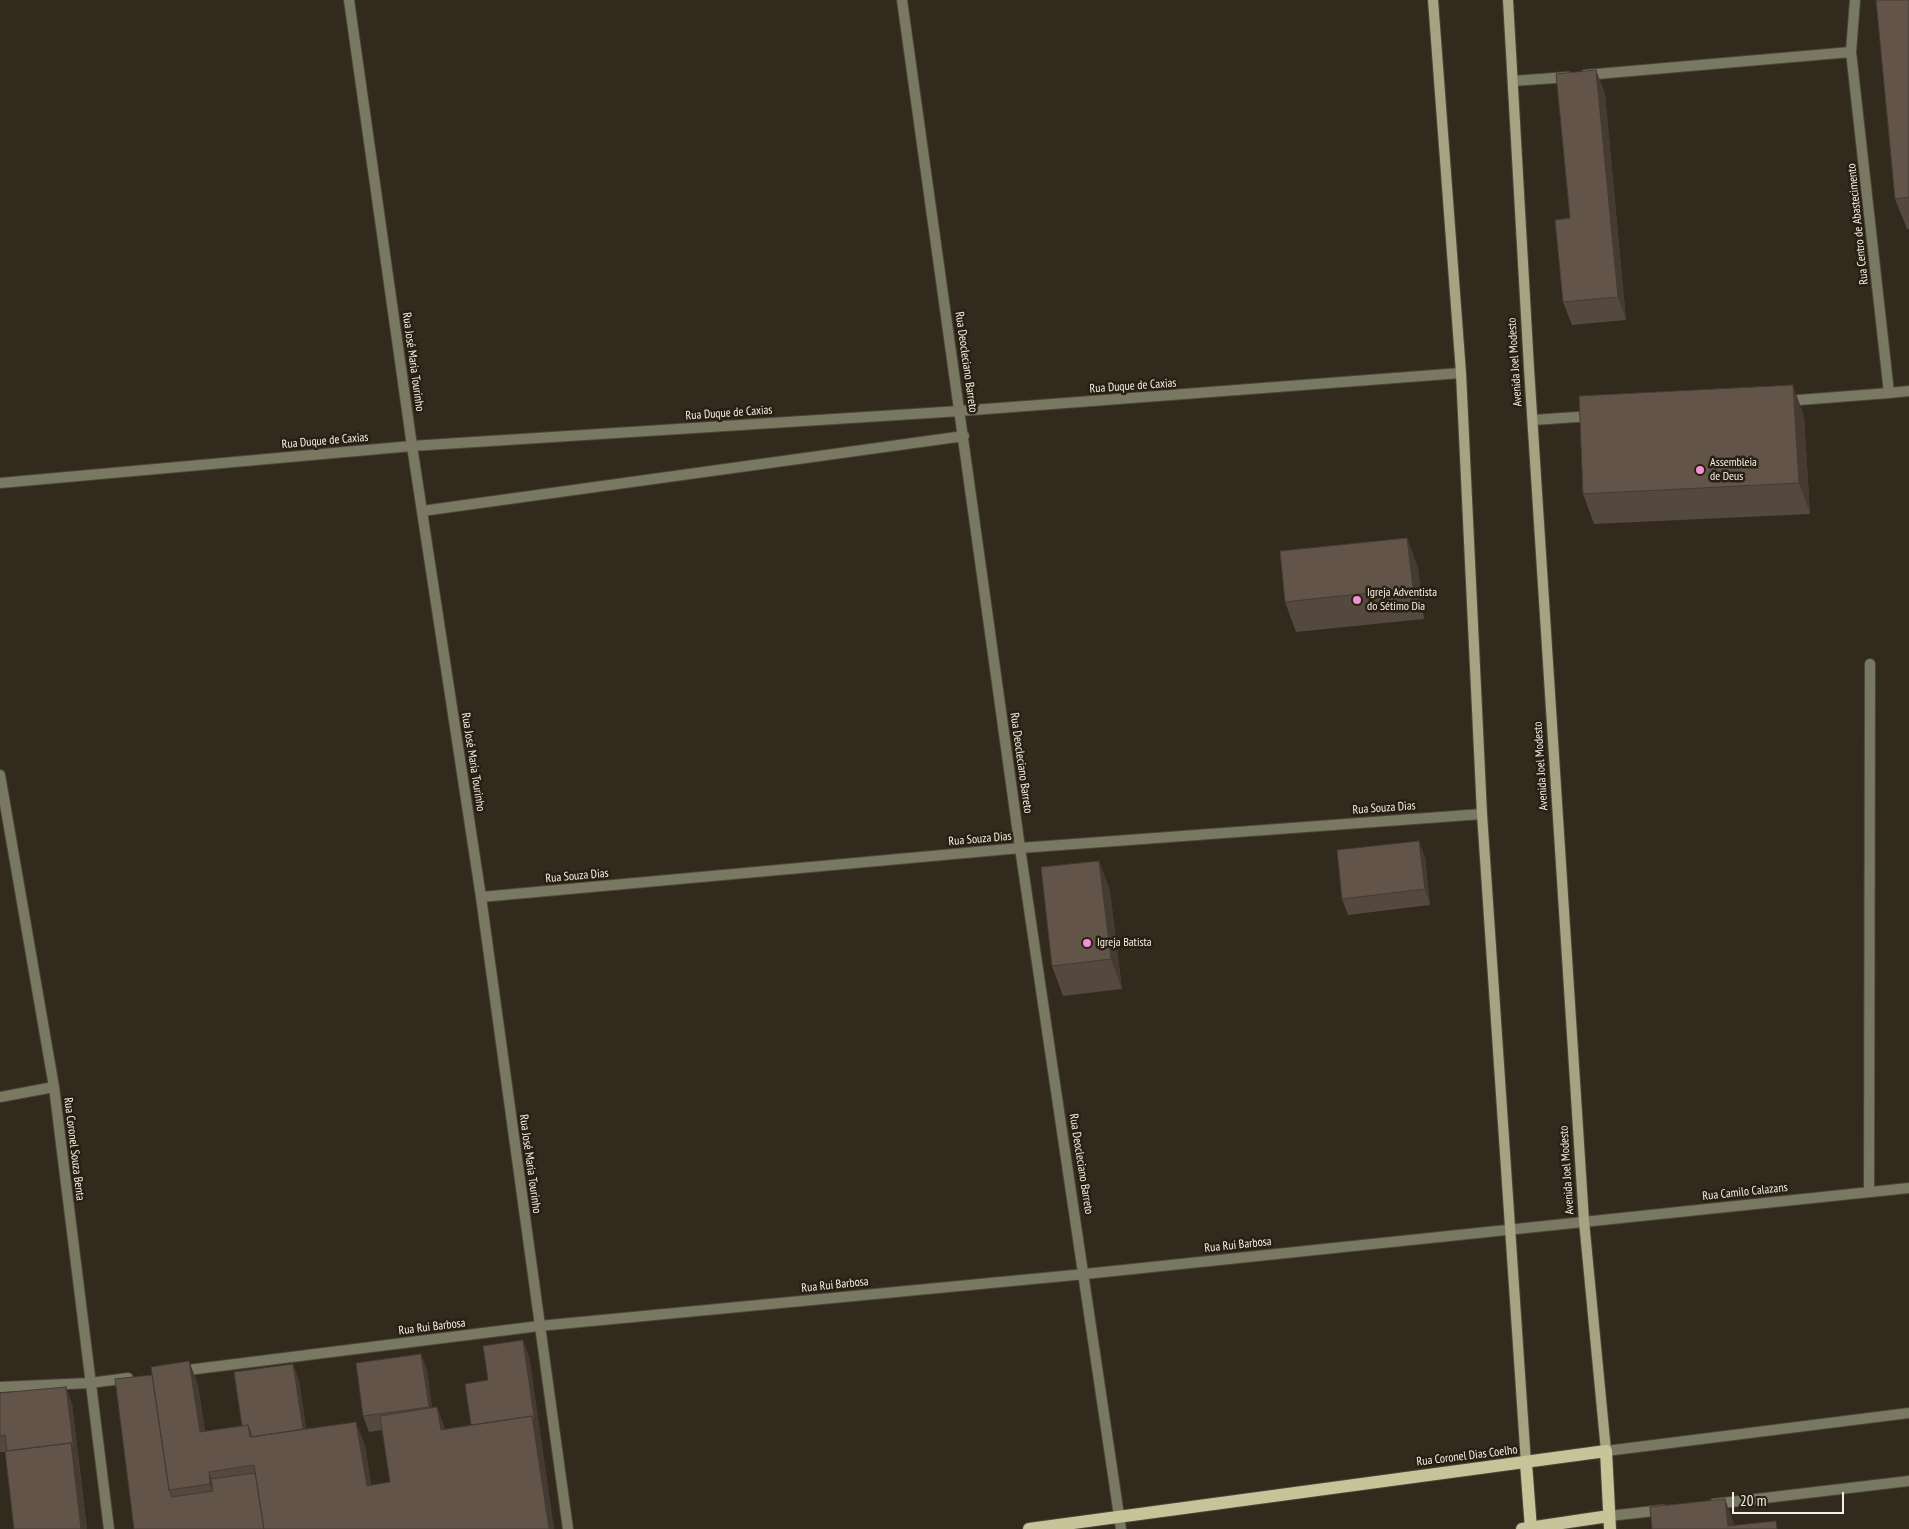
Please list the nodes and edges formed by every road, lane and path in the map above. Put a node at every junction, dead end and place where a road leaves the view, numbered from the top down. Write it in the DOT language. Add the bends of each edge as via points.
graph roads {
  1 [pos="350,0"];
  2 [pos="902,0"];
  3 [pos="1433,0"];
  4 [pos="1508,0"];
  5 [pos="1855,0"];
  6 [pos="1851,52"];
  7 [pos="1513,81"];
  8 [pos="1460,373"];
  9 [pos="1909,391"];
  10 [pos="1889,393"];
  11 [pos="1770,402"];
  12 [pos="960,411"];
  13 [pos="1602,415"];
  14 [pos="1532,420"];
  15 [pos="964,436"];
  16 [pos="412,446"];
  17 [pos="0,483"];
  18 [pos="422,511"];
  19 [pos="1870,664"];
  20 [pos="0,775"];
  21 [pos="1482,814"];
  22 [pos="1020,848"];
  23 [pos="481,897"];
  24 [pos="54,1087"];
  25 [pos="0,1097"];
  26 [pos="1909,1188"];
  27 [pos="1869,1192"];
  28 [pos="1584,1221"];
  29 [pos="1510,1228"];
  30 [pos="1085,1274"];
  31 [pos="539,1326"];
  32 [pos="168,1373"];
  33 [pos="139,1376"];
  34 [pos="90,1383"];
  35 [pos="0,1387"];
  36 [pos="1909,1414"];
  37 [pos="1606,1451"];
  38 [pos="1526,1463"];
  39 [pos="1909,1481"];
  40 [pos="1706,1504"];
  41 [pos="1677,1508"];
  42 [pos="1119,1516"];
  43 [pos="1609,1516"];
  44 [pos="109,1529"];
  45 [pos="568,1529"];
  46 [pos="1029,1529"];
  47 [pos="1122,1529"];
  48 [pos="1528,1529"];
  49 [pos="1610,1529"];
  1 -- 16 [label="street, Rua José Maria Tourinho"];
  2 -- 12 [label="street, Rua Deocleciano Barreto"];
  3 -- 8 [label="street"];
  4 -- 7 [label="street, Avenida Joel Modesto"];
  5 -- 6 [label="street, Rua Centro de Abastecimento"];
  6 -- 7 [label="street"];
  6 -- 10 [label="street, Rua Centro de Abastecimento"];
  7 -- 14 [label="street, Avenida Joel Modesto"];
  8 -- 12 [label="street, Rua Duque de Caxias"];
  8 -- 21 [label="street"];
  9 -- 10 [label="street"];
  10 -- 11 [label="street"];
  12 -- 15 [label="street, Rua Deocleciano Barreto"];
  12 -- 16 [label="street, Rua Duque de Caxias"];
  13 -- 14 [label="street"];
  14 -- 28 [label="street, Avenida Joel Modesto"];
  15 -- 18 [label="street"];
  15 -- 22 [label="street, Rua Deocleciano Barreto"];
  16 -- 17 [label="street, Rua Duque de Caxias"];
  16 -- 18 [label="street, Rua José Maria Tourinho"];
  18 -- 23 [label="street, Rua José Maria Tourinho"];
  19 -- 27 [label="street"];
  20 -- 24 [label="street, Rua Coronel Souza Benta"];
  21 -- 22 [label="street, Rua Souza Dias"];
  21 -- 29 [label="street"];
  22 -- 23 [label="street, Rua Souza Dias"];
  22 -- 30 [label="street, Rua Deocleciano Barreto"];
  23 -- 31 [label="street, Rua José Maria Tourinho"];
  24 -- 25 [label="street"];
  24 -- 34 [label="street, Rua Coronel Souza Benta"];
  26 -- 27 [label="street, Rua Camilo Calazans"];
  27 -- 28 [label="street, Rua Camilo Calazans"];
  28 -- 29 [label="street, Rua Rui Barbosa"];
  28 -- 37 [label="street, Avenida Joel Modesto"];
  29 -- 30 [label="street, Rua Rui Barbosa"];
  29 -- 38 [label="street"];
  30 -- 31 [label="street, Rua Rui Barbosa"];
  30 -- 42 [label="street, Rua Deocleciano Barreto"];
  31 -- 32 [label="street, Rua Rui Barbosa"];
  31 -- 45 [label="street, Rua José Maria Tourinho"];
  33 -- 34 [label="street"];
  34 -- 35 [label="street"];
  34 -- 44 [label="street, Rua Coronel Souza Benta"];
  36 -- 37 [label="street, Rua Coronel Dias Coelho"];
  37 -- 38 [label="main road, Rua Coronel Dias Coelho"];
  37 -- 43 [label="main road, Avenida Joel Modesto"];
  38 -- 42 [label="main road, Rua Coronel Dias Coelho"];
  38 -- 48 [label="main road"];
  39 -- 40 [label="street"];
  41 -- 43 [label="street"];
  42 -- 46 [label="main road, Rua Coronel Dias Coelho"];
  42 -- 47 [label="street, Rua Deocleciano Barreto"];
  43 -- 48 [label="main road"];
  43 -- 49 [label="main road, Avenida Joel Modesto"];
}
